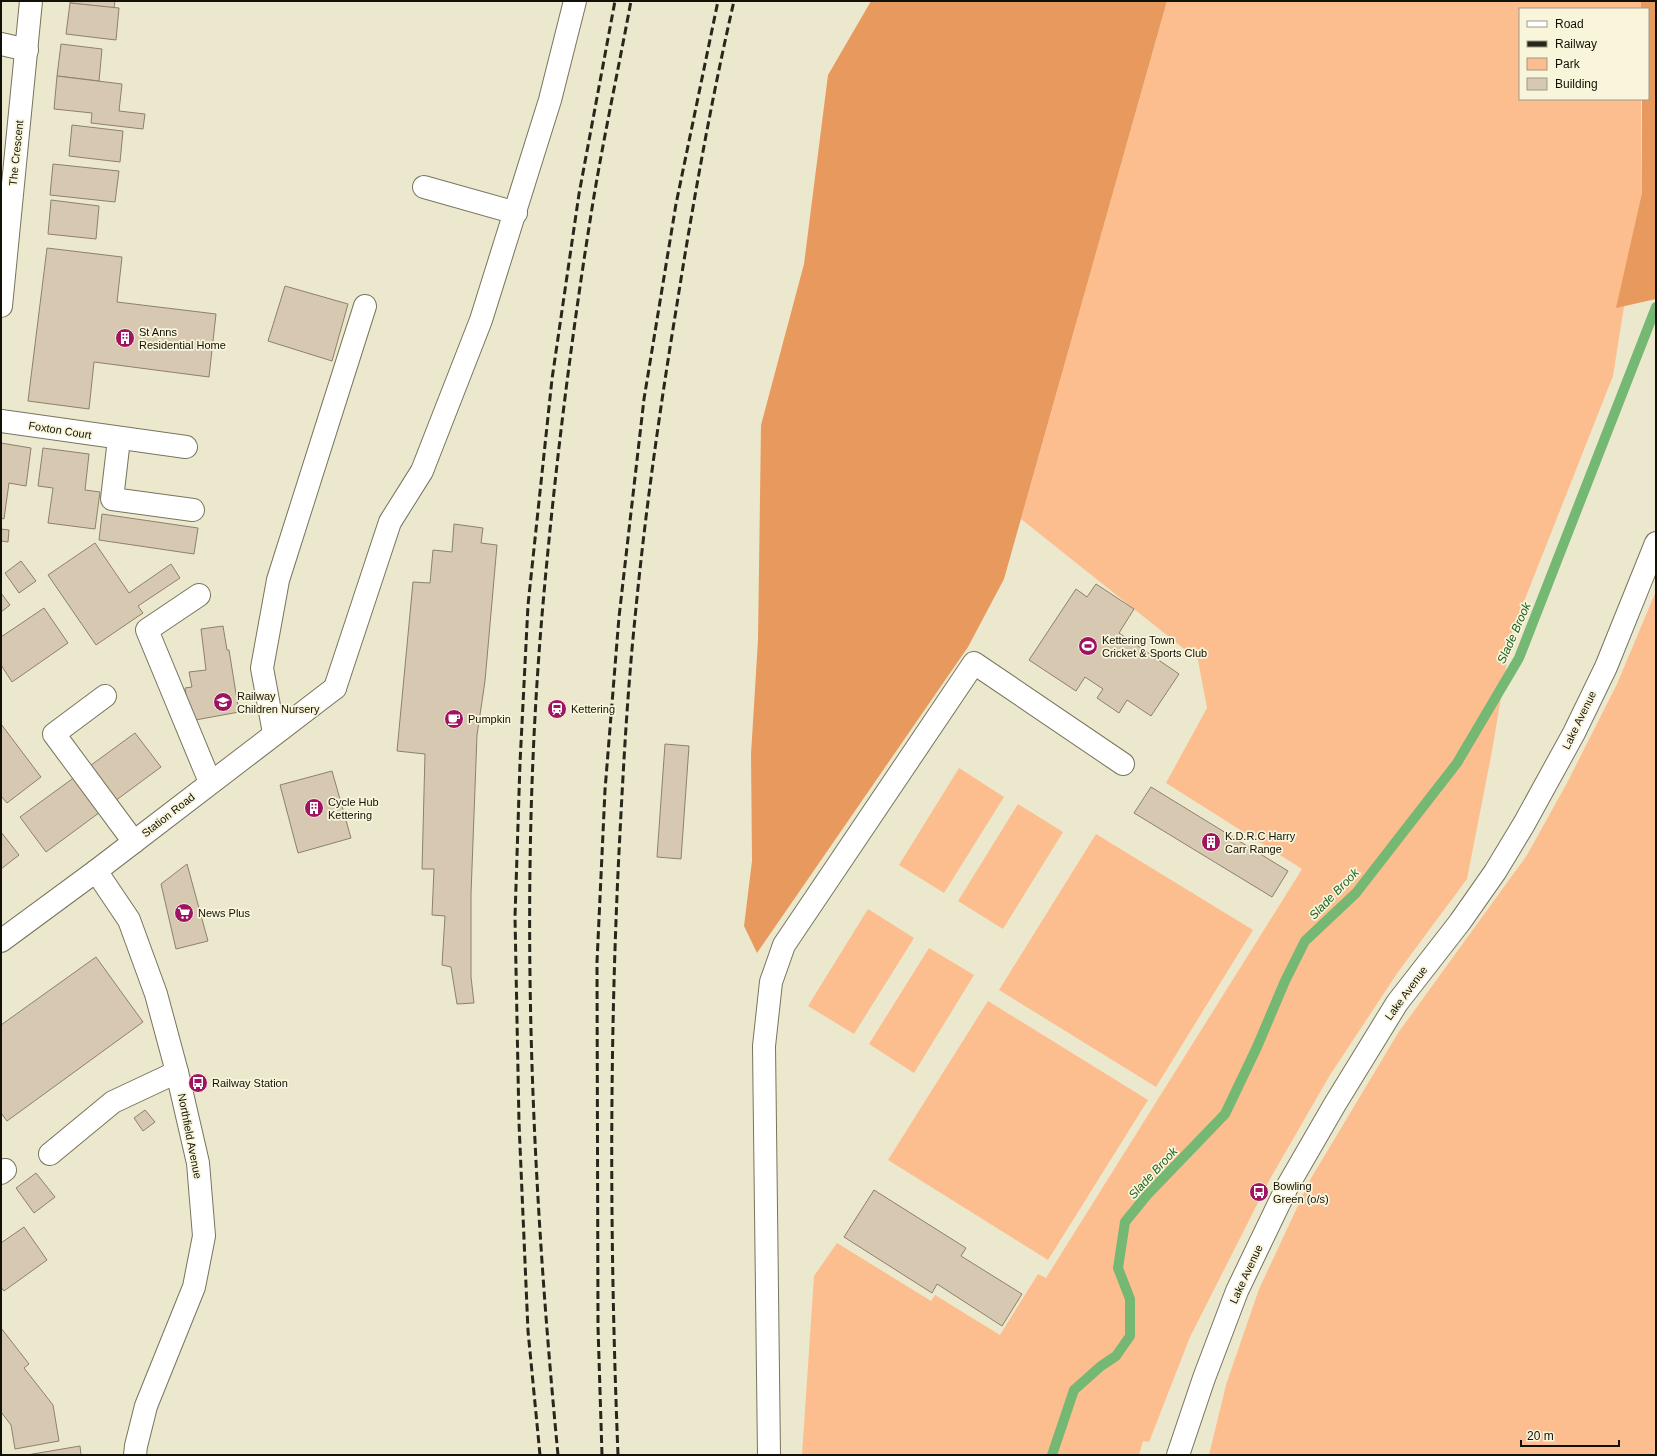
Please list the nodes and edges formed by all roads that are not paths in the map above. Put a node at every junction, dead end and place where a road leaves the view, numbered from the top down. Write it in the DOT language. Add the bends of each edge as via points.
graph roads {
  1 [pos="31,1"];
  2 [pos="575,1"];
  3 [pos="1,44"];
  4 [pos="27,50"];
  5 [pos="424,187"];
  6 [pos="516,213"];
  7 [pos="1,306"];
  8 [pos="365,306"];
  9 [pos="1,421"];
  10 [pos="119,439"];
  11 [pos="186,447"];
  12 [pos="193,510"];
  13 [pos="1656,542"];
  14 [pos="200,595"];
  15 [pos="105,696"];
  16 [pos="274,734"];
  17 [pos="1123,764"];
  18 [pos="210,782"];
  19 [pos="134,842"];
  20 [pos="96,871"];
  21 [pos="1,941"];
  22 [pos="177,1072"];
  23 [pos="50,1154"];
  24 [pos="135,1455"];
  25 [pos="769,1455"];
  26 [pos="1178,1455"];
  1 -- 4 [label="street, The Crescent"];
  2 -- 6 [label="street" via="550,100"];
  3 -- 4 [label="street"];
  4 -- 7 [label="street, The Crescent"];
  5 -- 6 [label="street"];
  6 -- 16 [label="street, Station Road" via="481,320 422,471 390,522 335,688"];
  8 -- 16 [label="street" via="278,580 262,668"];
  9 -- 10 [label="street, Foxton Court"];
  10 -- 11 [label="street, Foxton Court"];
  10 -- 12 [label="street" via="112,499"];
  13 -- 26 [label="street, Lake Avenue" via="1581,720 1524,824 1473,904 1397,1003 1287,1188 1237,1291"];
  14 -- 18 [label="street" via="147,630"];
  15 -- 19 [label="street" via="54,734"];
  16 -- 18 [label="street, Station Road"];
  17 -- 25 [label="street" via="974,663 784,945 771,982 764,1046"];
  18 -- 19 [label="street, Station Road"];
  19 -- 20 [label="street, Station Road"];
  20 -- 21 [label="street, Station Road"];
  20 -- 22 [label="street, Northfield Avenue" via="129,920 156,994"];
  22 -- 23 [label="street" via="113,1102"];
  22 -- 24 [label="street, Northfield Avenue" via="198,1163 204,1236 194,1287 146,1406"];
}
